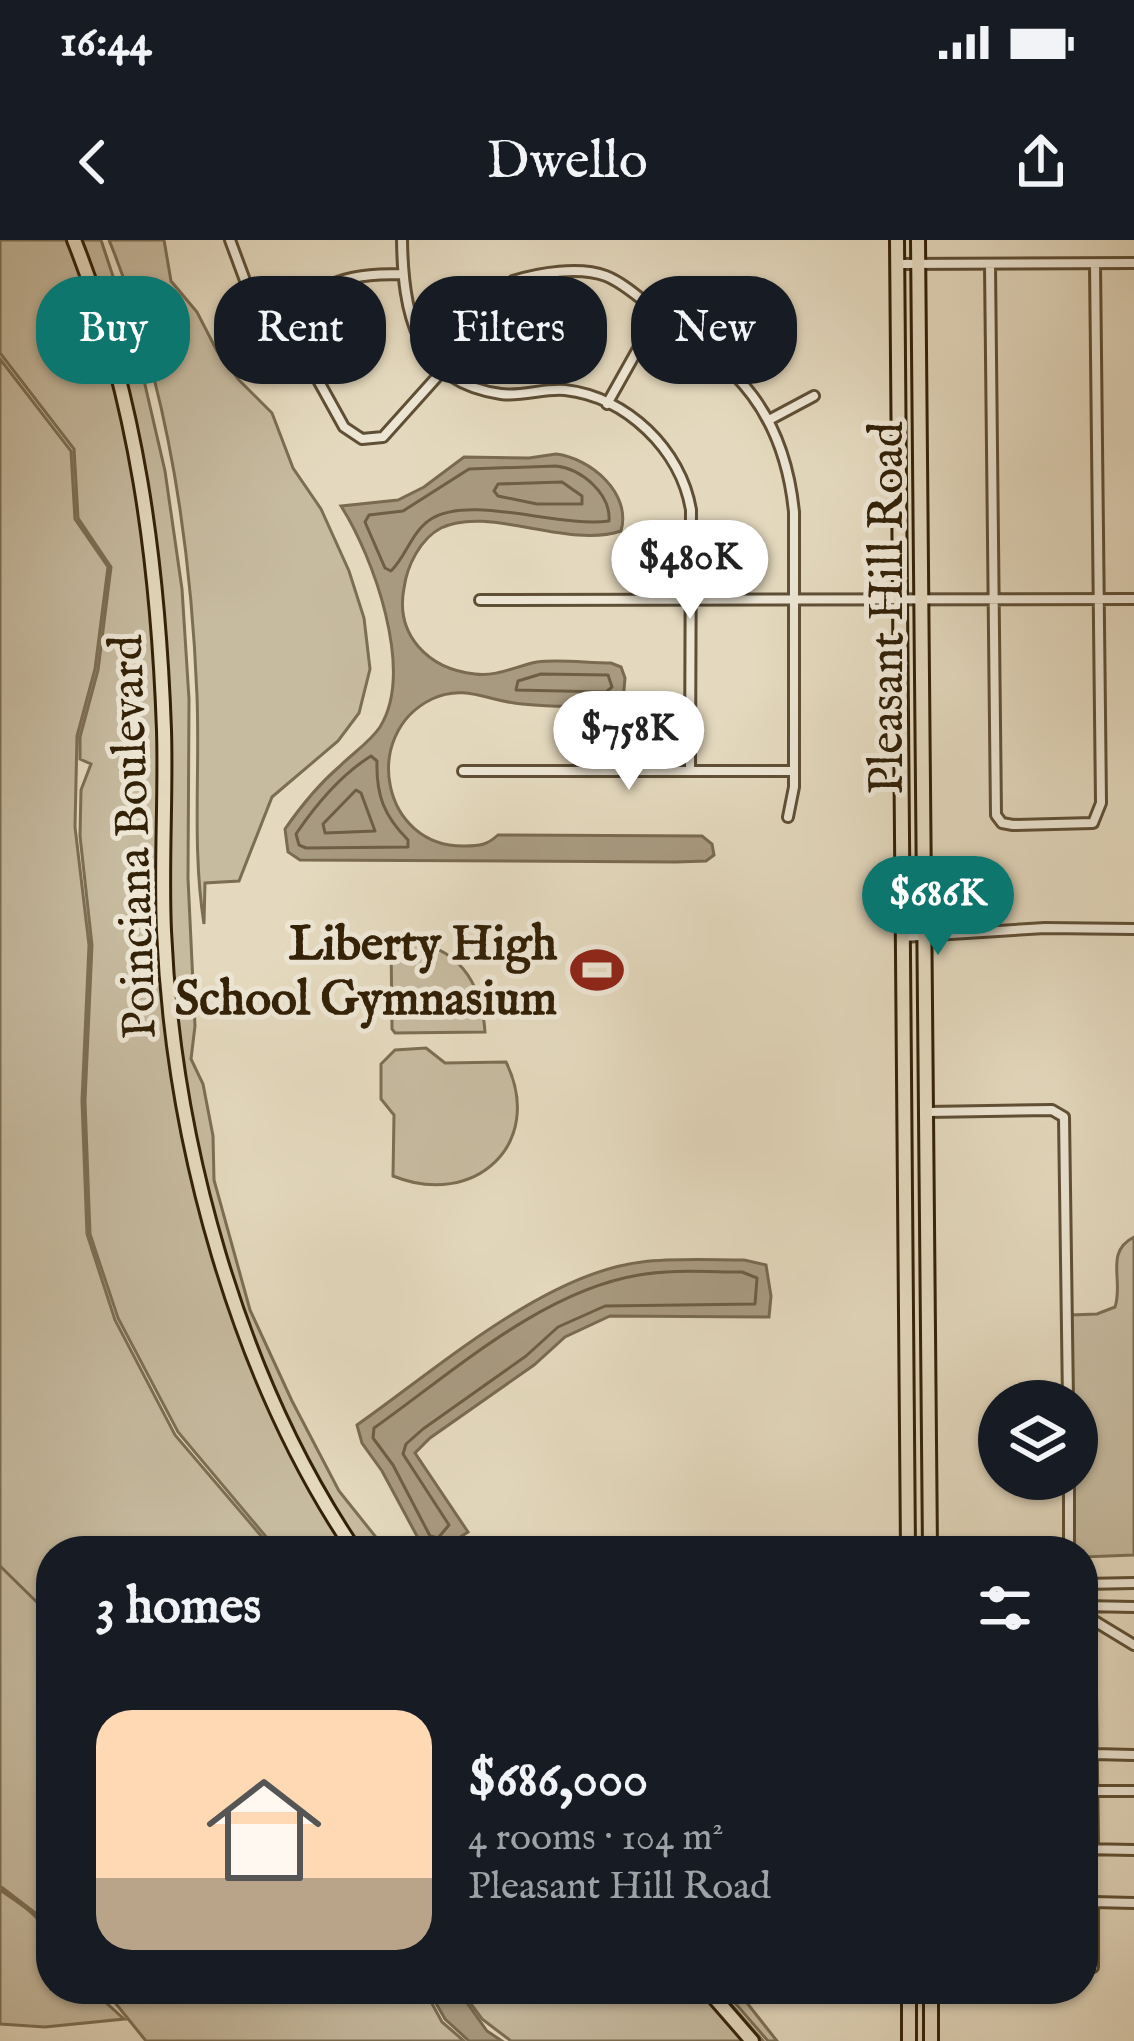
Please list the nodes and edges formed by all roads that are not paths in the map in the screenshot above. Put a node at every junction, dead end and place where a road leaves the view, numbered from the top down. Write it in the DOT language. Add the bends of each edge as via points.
graph roads {
  1 [pos="74,240"];
  2 [pos="230,240"];
  3 [pos="402,240"];
  4 [pos="897,240"];
  5 [pos="918,240"];
  6 [pos="1134,263"];
  7 [pos="898,264"];
  8 [pos="919,264"];
  9 [pos="1095,264"];
  10 [pos="990,265"];
  11 [pos="402,274"];
  12 [pos="243,276"];
  13 [pos="358,276"];
  14 [pos="529,276"];
  15 [pos="602,276"];
  16 [pos="410,319"];
  17 [pos="631,364"];
  18 [pos="323,384"];
  19 [pos="431,384"];
  20 [pos="466,384"];
  21 [pos="746,384"];
  22 [pos="814,396"];
  23 [pos="607,404"];
  24 [pos="769,420"];
  25 [pos="1134,598"];
  26 [pos="1099,599"];
  27 [pos="481,600"];
  28 [pos="691,600"];
  29 [pos="921,600"];
  30 [pos="992,600"];
  31 [pos="794,601"];
  32 [pos="900,601"];
  33 [pos="463,771"];
  34 [pos="690,771"];
  35 [pos="794,771"];
  36 [pos="788,817"];
  37 [pos="1134,928"];
  38 [pos="924,936"];
  39 [pos="903,937"];
  40 [pos="904,1074"];
  41 [pos="926,1112"];
  42 [pos="1068,1380"];
  43 [pos="1069,1500"];
  44 [pos="346,1536"];
  45 [pos="908,1536"];
  46 [pos="930,1536"];
  47 [pos="1069,1536"];
  48 [pos="1134,1583"];
  49 [pos="1098,1584"];
  50 [pos="1134,1606"];
  51 [pos="1098,1610"];
  52 [pos="1098,1621"];
  53 [pos="1134,1645"];
  54 [pos="1098,1754"];
  55 [pos="1134,1755"];
  56 [pos="1098,1791"];
  57 [pos="1134,1791"];
  58 [pos="1098,1850"];
  59 [pos="1134,1850"];
  60 [pos="1098,1902"];
  61 [pos="1134,1903"];
  62 [pos="720,2004"];
  63 [pos="910,2004"];
  64 [pos="931,2004"];
  65 [pos="752,2041"];
  66 [pos="909,2041"];
  67 [pos="931,2041"];
  1 -- 44 [label="main road, Poinciana Boulevard" via="116,362 158,592 164,931 188,1138 244,1329 294,1445"];
  2 -- 12 [label="street"];
  3 -- 11 [label="street"];
  4 -- 7 [label="main road, Pleasant Hill Road"];
  5 -- 8 [label="main road, Pleasant Hill Road"];
  6 -- 9 [label="street"];
  7 -- 8 [label="street"];
  7 -- 32 [label="main road, Pleasant Hill Road"];
  8 -- 10 [label="street"];
  8 -- 29 [label="main road, Pleasant Hill Road"];
  9 -- 10 [label="street"];
  9 -- 26 [label="street"];
  10 -- 30 [label="street"];
  11 -- 13 [label="street"];
  11 -- 16 [label="street"];
  14 -- 15 [label="street"];
  17 -- 23 [label="street"];
  18 -- 19 [label="street" via="344,428 362,439 392,430"];
  20 -- 23 [label="street" via="499,394 568,390"];
  21 -- 24 [label="street"];
  22 -- 24 [label="street"];
  23 -- 28 [label="street" via="658,439 682,473 691,510"];
  24 -- 31 [label="street" via="791,480"];
  25 -- 26 [label="street"];
  26 -- 30 [label="street"];
  26 -- 30 [label="street" via="1101,802 1093,823 1082,826 1013,825 996,815"];
  27 -- 28 [label="street"];
  28 -- 31 [label="street"];
  28 -- 34 [label="street"];
  29 -- 30 [label="street"];
  29 -- 32 [label="street"];
  29 -- 38 [label="main road, Pleasant Hill Road"];
  31 -- 32 [label="street"];
  31 -- 35 [label="street"];
  32 -- 39 [label="main road, Pleasant Hill Road"];
  33 -- 34 [label="street"];
  34 -- 35 [label="street"];
  35 -- 36 [label="street"];
  37 -- 38 [label="street"];
  38 -- 39 [label="street"];
  38 -- 41 [label="main road, Pleasant Hill Road"];
  39 -- 40 [label="main road, Pleasant Hill Road"];
  40 -- 41 [label="main road"];
  40 -- 45 [label="main road, Pleasant Hill Road"];
  41 -- 42 [label="street" via="1052,1110 1064,1117"];
  41 -- 46 [label="main road, Pleasant Hill Road"];
  43 -- 47 [label="street"];
  48 -- 49 [label="street"];
  50 -- 51 [label="street"];
  52 -- 53 [label="street"];
  54 -- 55 [label="street"];
  56 -- 57 [label="street"];
  58 -- 59 [label="street"];
  60 -- 61 [label="street"];
  62 -- 65 [label="main road"];
  63 -- 66 [label="main road"];
  64 -- 67 [label="main road"];
}
